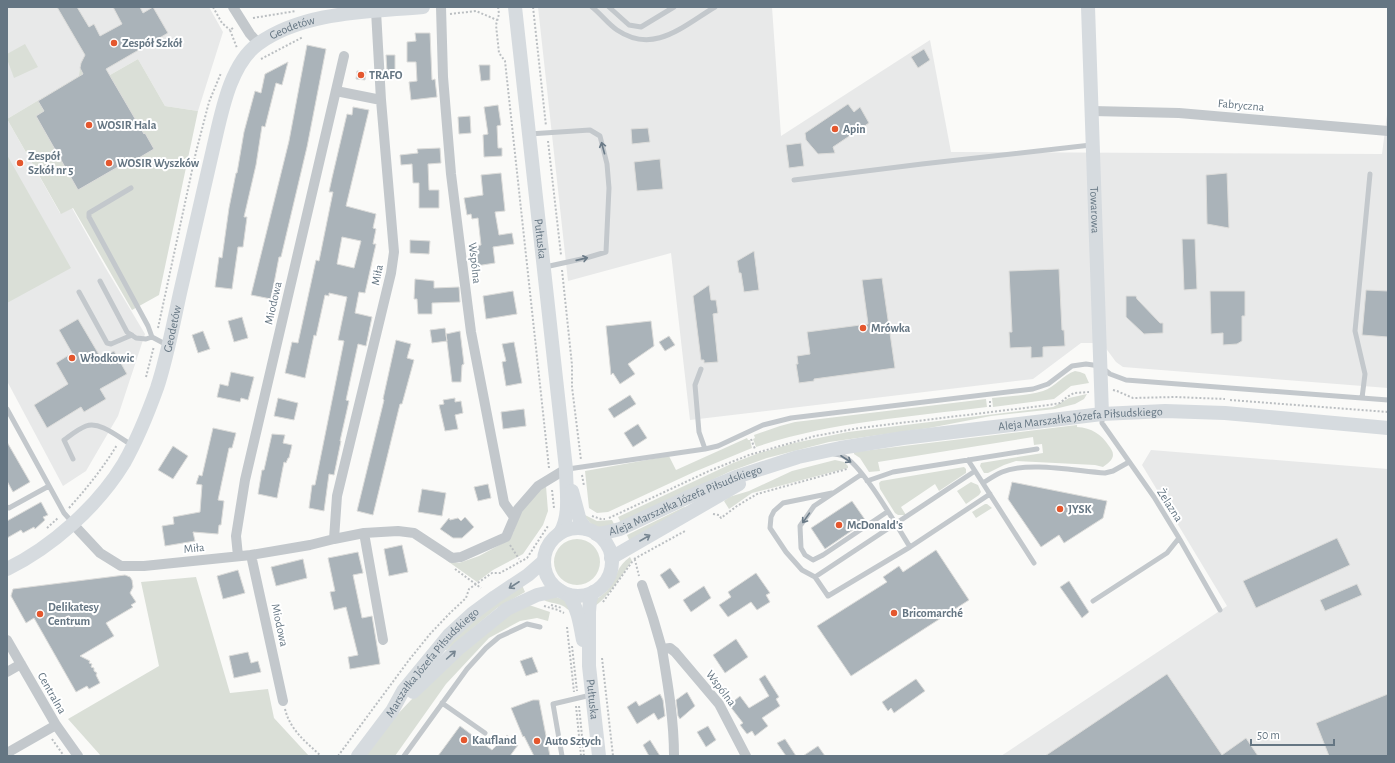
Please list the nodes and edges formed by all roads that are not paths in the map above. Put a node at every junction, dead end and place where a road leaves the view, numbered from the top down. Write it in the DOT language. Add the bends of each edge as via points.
graph roads {
  1 [pos="233,7"];
  2 [pos="423,7"];
  3 [pos="441,7"];
  4 [pos="515,7"];
  5 [pos="592,7"];
  6 [pos="609,7"];
  7 [pos="674,7"];
  8 [pos="701,7"];
  9 [pos="715,7"];
  10 [pos="1088,7"];
  11 [pos="376,11"];
  12 [pos="705,13"];
  13 [pos="259,44"];
  14 [pos="344,56"];
  15 [pos="336,91"];
  16 [pos="381,100"];
  17 [pos="1092,111"];
  18 [pos="1388,131"];
  19 [pos="529,134"];
  20 [pos="1093,145"];
  21 [pos="1370,174"];
  22 [pos="794,180"];
  23 [pos="131,188"];
  24 [pos="544,267"];
  25 [pos="100,281"];
  26 [pos="79,292"];
  27 [pos="132,335"];
  28 [pos="152,337"];
  29 [pos="168,345"];
  30 [pos="1100,366"];
  31 [pos="701,369"];
  32 [pos="1362,398"];
  33 [pos="1388,400"];
  34 [pos="7,409"];
  35 [pos="1102,414"];
  36 [pos="1388,428"];
  37 [pos="126,442"];
  38 [pos="1037,448"];
  39 [pos="705,449"];
  40 [pos="817,453"];
  41 [pos="73,459"];
  42 [pos="968,460"];
  43 [pos="1129,462"];
  44 [pos="775,464"];
  45 [pos="566,469"];
  46 [pos="976,471"];
  47 [pos="862,474"];
  48 [pos="867,481"];
  49 [pos="983,483"];
  50 [pos="49,486"];
  51 [pos="835,492"];
  52 [pos="990,494"];
  53 [pos="7,507"];
  54 [pos="887,512"];
  55 [pos="514,517"];
  56 [pos="68,518"];
  57 [pos="895,524"];
  58 [pos="591,532"];
  59 [pos="560,533"];
  60 [pos="364,534"];
  61 [pos="1179,538"];
  62 [pos="334,539"];
  63 [pos="910,547"];
  64 [pos="251,555"];
  65 [pos="238,556"];
  66 [pos="611,558"];
  67 [pos="544,561"];
  68 [pos="1034,563"];
  69 [pos="7,569"];
  70 [pos="815,577"];
  71 [pos="642,585"];
  72 [pos="564,592"];
  73 [pos="593,592"];
  74 [pos="1093,601"];
  75 [pos="1220,610"];
  76 [pos="540,627"];
  77 [pos="7,640"];
  78 [pos="383,640"];
  79 [pos="662,649"];
  80 [pos="21,664"];
  81 [pos="589,666"];
  82 [pos="7,672"];
  83 [pos="592,695"];
  84 [pos="283,700"];
  85 [pos="442,703"];
  86 [pos="392,711"];
  87 [pos="56,725"];
  88 [pos="485,733"];
  89 [pos="7,753"];
  90 [pos="78,756"];
  91 [pos="358,756"];
  92 [pos="404,756"];
  93 [pos="562,756"];
  94 [pos="599,756"];
  95 [pos="674,756"];
  96 [pos="746,756"];
  1 -- 13 [label="street, Geodetów"];
  2 -- 11 [label="main road, Geodetów"];
  3 -- 55 [label="street, Wspólna" via="443,77 451,174 471,332 504,503"];
  4 -- 19 [label="main road, Pułtuska"];
  5 -- 12 [label="lane" via="616,30 633,39 647,40 673,34"];
  6 -- 7 [label="lane" via="629,25 641,28"];
  8 -- 12 [label="lane"];
  9 -- 12 [label="lane"];
  10 -- 17 [label="main road, Towarowa"];
  11 -- 13 [label="main road, Geodetów" via="312,20 288,28"];
  11 -- 16 [label="street, Miła"];
  13 -- 29 [label="main road, Geodetów" via="246,55 226,96"];
  14 -- 15 [label="street, Miodowa"];
  15 -- 16 [label="street"];
  15 -- 65 [label="street, Miodowa" via="245,480 236,536"];
  16 -- 62 [label="street, Miła" via="394,252 337,496"];
  17 -- 18 [label="street, Fabryczna" via="1179,113"];
  17 -- 20 [label="main road, Towarowa"];
  19 -- 24 [label="main road, Pułtuska"];
  24 -- 19 [label="lane, one-way" via="606,252 608,170 600,136 590,130"];
  20 -- 22 [label="lane"];
  20 -- 30 [label="main road, Towarowa"];
  21 -- 32 [label="lane" via="1355,331 1365,374"];
  23 -- 28 [label="lane" via="89,213"];
  24 -- 45 [label="main road, Pułtuska"];
  25 -- 27 [label="lane" via="127,332"];
  26 -- 27 [label="lane" via="107,342 111,344"];
  27 -- 28 [label="lane" via="146,339"];
  28 -- 29 [label="lane"];
  29 -- 37 [label="main road, Geodetów" via="157,387 141,429"];
  30 -- 32 [label="lane" via="1110,374 1126,380"];
  30 -- 35 [label="main road, Towarowa"];
  30 -- 39 [label="lane" via="1072,366 1048,384 1033,389 777,421"];
  31 -- 39 [label="lane" via="695,385 699,432"];
  32 -- 33 [label="lane"];
  34 -- 50 [label="lane"];
  35 -- 36 [label="main road, Aleja Marszałka Józefa Piłsudskiego" via="1194,411"];
  35 -- 40 [label="main road, Aleja Marszałka Józefa Piłsudskiego" via="911,437"];
  35 -- 43 [label="lane, Żelazna" via="1102,423"];
  37 -- 41 [label="lane" via="100,426 86,426 64,440"];
  37 -- 56 [label="main road, Geodetów" via="123,463 98,499"];
  38 -- 42 [label="lane"];
  39 -- 45 [label="lane"];
  40 -- 44 [label="main road, Aleja Marszałka Józefa Piłsudskiego"];
  40 -- 47 [label="lane, one-way" via="844,456"];
  42 -- 46 [label="lane"];
  42 -- 48 [label="lane" via="893,472"];
  43 -- 49 [label="lane" via="1105,473 1042,467 1015,468"];
  43 -- 61 [label="lane, Żelazna"];
  44 -- 58 [label="main road, Aleja Marszałka Józefa Piłsudskiego" via="700,492 620,529 604,533"];
  66 -- 44 [label="main road, Aleja Marszałka Józefa Piłsudskiego, one-way" via="632,554"];
  45 -- 55 [label="street" via="538,486"];
  45 -- 58 [label="main road, Pułtuska" via="580,522"];
  45 -- 59 [label="main road, Pułtuska" via="566,523"];
  46 -- 49 [label="lane"];
  46 -- 57 [label="lane"];
  47 -- 48 [label="lane"];
  47 -- 51 [label="lane"];
  48 -- 54 [label="lane"];
  49 -- 52 [label="lane"];
  50 -- 53 [label="lane" via="10,508"];
  50 -- 56 [label="lane"];
  51 -- 54 [label="lane, one-way" via="814,506 800,526 802,548 805,555 813,560"];
  51 -- 70 [label="lane" via="784,503 771,517 770,528 786,552 802,570"];
  52 -- 63 [label="lane"];
  52 -- 68 [label="lane"];
  54 -- 57 [label="lane"];
  55 -- 60 [label="street, Miła" via="506,537 461,557 452,558 414,533 398,531"];
  56 -- 65 [label="street, Miła" via="100,553 121,566"];
  56 -- 69 [label="main road, Geodetów" via="37,552"];
  57 -- 63 [label="lane"];
  57 -- 70 [label="lane"];
  58 -- 59 [label="main road" via="573,529"];
  58 -- 66 [label="main road" via="606,544"];
  59 -- 67 [label="main road" via="547,548"];
  60 -- 62 [label="street, Miła"];
  60 -- 78 [label="street"];
  61 -- 74 [label="lane" via="1167,553"];
  61 -- 75 [label="lane, Żelazna"];
  62 -- 64 [label="street, Miła"];
  63 -- 70 [label="lane" via="828,596"];
  64 -- 65 [label="street, Miła"];
  64 -- 84 [label="street, Miodowa"];
  66 -- 73 [label="main road" via="609,575 602,586"];
  67 -- 72 [label="main road" via="548,577 554,586"];
  67 -- 86 [label="main road, Marszałka Józefa Piłsudskiego, one-way" via="528,576 495,596 449,635 403,691"];
  71 -- 79 [label="street"];
  72 -- 73 [label="main road" via="581,596"];
  72 -- 81 [label="main road, Pułtuska" via="574,603 578,613"];
  86 -- 72 [label="main road, Marszałka Józefa Piłsudskiego, one-way" via="458,648 507,609 537,595"];
  73 -- 81 [label="main road, Pułtuska" via="589,612"];
  76 -- 85 [label="lane" via="527,624 499,637 467,669"];
  77 -- 80 [label="street, Centralna"];
  79 -- 95 [label="street" via="671,700"];
  79 -- 96 [label="street, Wspólna" via="670,648 675,652 719,704"];
  80 -- 82 [label="street"];
  80 -- 87 [label="street, Centralna"];
  81 -- 83 [label="main road, Pułtuska"];
  83 -- 93 [label="lane" via="553,704"];
  83 -- 94 [label="main road, Pułtuska"];
  85 -- 88 [label="lane"];
  85 -- 92 [label="lane"];
  86 -- 91 [label="main road"];
  87 -- 89 [label="street"];
  87 -- 90 [label="street, Centralna"];
}
